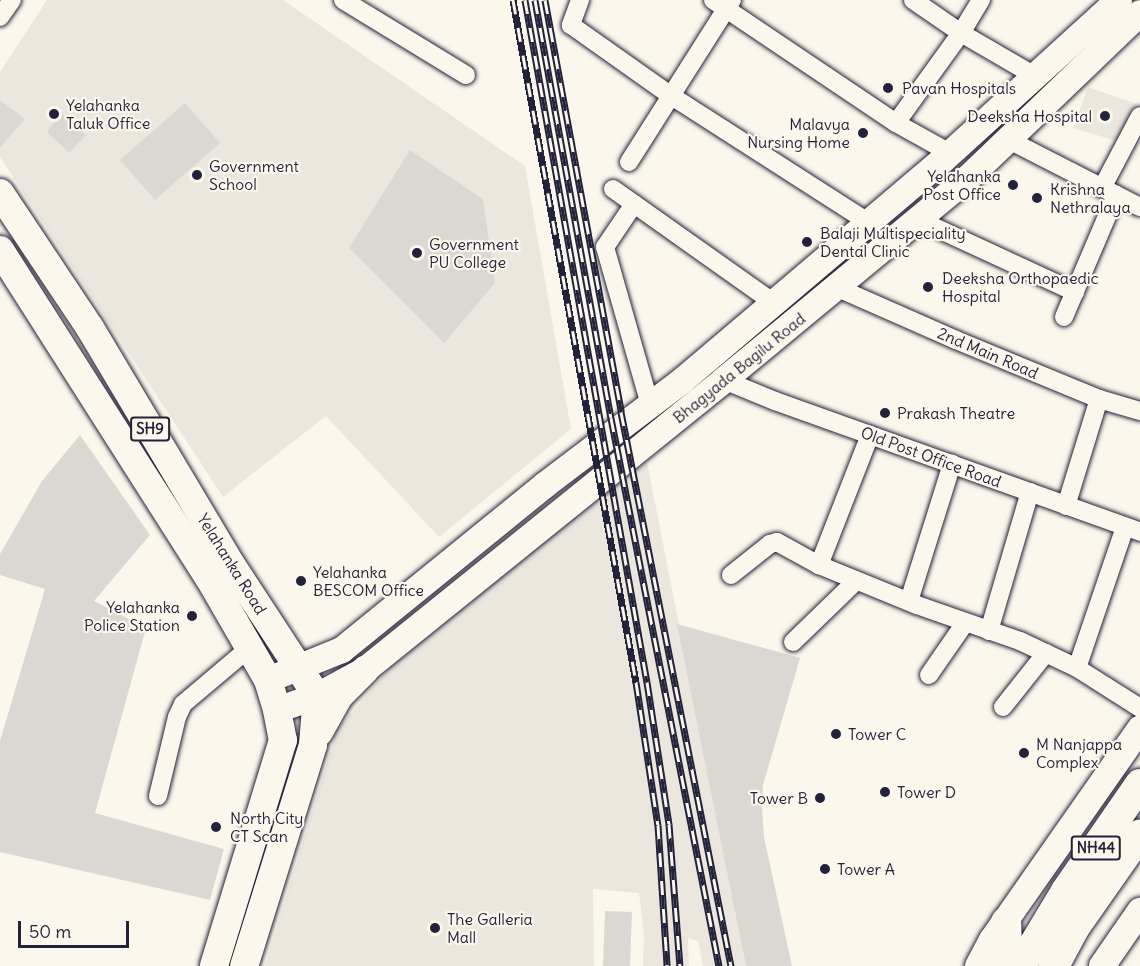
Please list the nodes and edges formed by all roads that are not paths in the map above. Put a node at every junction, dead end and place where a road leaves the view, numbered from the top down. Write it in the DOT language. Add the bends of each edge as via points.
graph roads {
  1 [pos="12,0"];
  2 [pos="343,0"];
  3 [pos="580,0"];
  4 [pos="913,0"];
  5 [pos="981,0"];
  6 [pos="1118,0"];
  7 [pos="724,3"];
  8 [pos="1140,13"];
  9 [pos="0,17"];
  10 [pos="961,33"];
  11 [pos="466,75"];
  12 [pos="1035,76"];
  13 [pos="670,95"];
  14 [pos="1140,116"];
  15 [pos="896,123"];
  16 [pos="1008,140"];
  17 [pos="950,153"];
  18 [pos="629,162"];
  19 [pos="612,189"];
  20 [pos="1109,191"];
  21 [pos="0,193"];
  22 [pos="634,204"];
  23 [pos="1140,207"];
  24 [pos="919,219"];
  25 [pos="869,223"];
  26 [pos="0,250"];
  27 [pos="838,288"];
  28 [pos="1075,292"];
  29 [pos="774,303"];
  30 [pos="1064,317"];
  31 [pos="117,372"];
  32 [pos="724,380"];
  33 [pos="87,386"];
  34 [pos="1099,399"];
  35 [pos="650,405"];
  36 [pos="1140,411"];
  37 [pos="870,435"];
  38 [pos="952,464"];
  39 [pos="1030,492"];
  40 [pos="1066,506"];
  41 [pos="1132,529"];
  42 [pos="819,565"];
  43 [pos="731,575"];
  44 [pos="856,581"];
  45 [pos="909,601"];
  46 [pos="965,623"];
  47 [pos="988,631"];
  48 [pos="793,642"];
  49 [pos="248,649"];
  50 [pos="1046,653"];
  51 [pos="309,662"];
  52 [pos="1077,668"];
  53 [pos="365,670"];
  54 [pos="929,675"];
  55 [pos="268,680"];
  56 [pos="317,696"];
  57 [pos="1003,707"];
  58 [pos="1140,708"];
  59 [pos="277,710"];
  60 [pos="1140,729"];
  61 [pos="313,745"];
  62 [pos="1140,784"];
  63 [pos="158,796"];
  64 [pos="1140,834"];
  65 [pos="1140,911"];
  66 [pos="1064,920"];
  67 [pos="1006,922"];
  68 [pos="214,966"];
  69 [pos="244,966"];
  70 [pos="978,966"];
  71 [pos="998,966"];
  72 [pos="1021,966"];
  73 [pos="1053,966"];
  74 [pos="1102,966"];
  1 -- 9 [label="street"];
  2 -- 11 [label="street"];
  3 -- 13 [label="street" via="571,25"];
  4 -- 10 [label="street"];
  5 -- 10 [label="street"];
  6 -- 12 [label="main road, Bhagyada Bagilu Road"];
  7 -- 13 [label="street"];
  7 -- 15 [label="street"];
  8 -- 16 [label="main road, Bhagyada Bagilu Road"];
  10 -- 12 [label="street"];
  10 -- 15 [label="street"];
  12 -- 17 [label="main road, Bhagyada Bagilu Road"];
  13 -- 18 [label="street"];
  13 -- 25 [label="street"];
  14 -- 20 [label="street"];
  15 -- 17 [label="street"];
  16 -- 20 [label="street"];
  16 -- 24 [label="main road, Bhagyada Bagilu Road"];
  17 -- 25 [label="main road, Bhagyada Bagilu Road"];
  19 -- 22 [label="street"];
  20 -- 23 [label="street"];
  20 -- 28 [label="street"];
  21 -- 31 [label="main road, Yelahanka Road / SH9"];
  22 -- 29 [label="street"];
  22 -- 35 [label="street" via="605,247"];
  24 -- 27 [label="main road, Bhagyada Bagilu Road"];
  24 -- 28 [label="street"];
  25 -- 29 [label="main road, Bhagyada Bagilu Road"];
  26 -- 33 [label="main road, Yelahanka Road / SH9"];
  27 -- 32 [label="main road, Bhagyada Bagilu Road"];
  27 -- 34 [label="street, 2nd Main Road"];
  28 -- 30 [label="street"];
  29 -- 35 [label="main road, Bhagyada Bagilu Road"];
  31 -- 33 [label="main road"];
  31 -- 51 [label="main road, Yelahanka Road / SH9" via="230,562"];
  32 -- 37 [label="street, Old Post Office Road"];
  32 -- 53 [label="main road, Bhagyada Bagilu Road"];
  33 -- 49 [label="main road, Yelahanka Road / SH9" via="208,576"];
  34 -- 36 [label="street, 2nd Main Road"];
  34 -- 40 [label="street"];
  35 -- 51 [label="main road, Bhagyada Bagilu Road" via="342,650"];
  37 -- 38 [label="street, Old Post Office Road"];
  37 -- 42 [label="street"];
  38 -- 39 [label="street, Old Post Office Road"];
  38 -- 45 [label="street"];
  39 -- 40 [label="street, Old Post Office Road"];
  39 -- 47 [label="street"];
  40 -- 41 [label="street, Old Post Office Road"];
  41 -- 52 [label="street"];
  42 -- 43 [label="street" via="777,542"];
  42 -- 44 [label="street"];
  44 -- 45 [label="street"];
  44 -- 48 [label="street"];
  45 -- 46 [label="street"];
  46 -- 47 [label="street"];
  46 -- 54 [label="street"];
  47 -- 50 [label="street"];
  49 -- 55 [label="main road, Yelahanka Road / SH9"];
  49 -- 63 [label="street" via="183,704"];
  50 -- 52 [label="street"];
  50 -- 57 [label="street"];
  51 -- 55 [label="main road, Bhagyada Bagilu Road"];
  51 -- 56 [label="main road, Yelahanka Road / SH9"];
  52 -- 58 [label="street"];
  53 -- 56 [label="main road, Bhagyada Bagilu Road"];
  53 -- 61 [label="main road" via="339,696"];
  55 -- 59 [label="main road, Yelahanka Road / SH9"];
  56 -- 59 [label="main road, Bhagyada Bagilu Road"];
  56 -- 61 [label="main road"];
  59 -- 68 [label="main road, Yelahanka Road / SH9" via="283,740"];
  60 -- 67 [label="main road"];
  61 -- 69 [label="main road"];
  62 -- 66 [label="highway, NH44"];
  64 -- 66 [label="highway, NH44"];
  65 -- 74 [label="main road"];
  66 -- 72 [label="highway, NH44"];
  66 -- 73 [label="highway, NH44"];
  67 -- 70 [label="main road"];
  67 -- 71 [label="highway" via="1007,947"];
}
